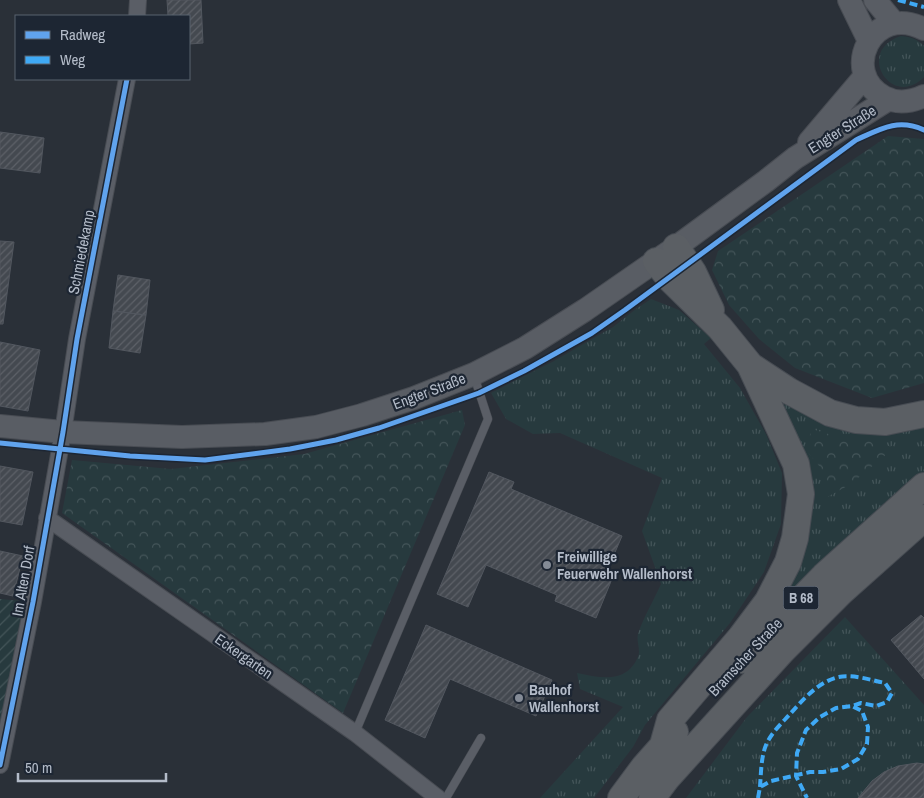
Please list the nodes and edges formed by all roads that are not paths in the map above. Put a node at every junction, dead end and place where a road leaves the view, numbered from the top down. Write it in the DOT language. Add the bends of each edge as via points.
graph roads {
  1 [pos="138,0"];
  2 [pos="849,0"];
  3 [pos="874,0"];
  4 [pos="137,15"];
  5 [pos="894,23"];
  6 [pos="924,29"];
  7 [pos="869,41"];
  8 [pos="865,76"];
  9 [pos="128,80"];
  10 [pos="889,100"];
  11 [pos="921,102"];
  12 [pos="796,158"];
  13 [pos="666,254"];
  14 [pos="750,365"];
  15 [pos="474,374"];
  16 [pos="924,414"];
  17 [pos="0,426"];
  18 [pos="63,432"];
  19 [pos="924,486"];
  20 [pos="47,518"];
  21 [pos="924,518"];
  22 [pos="354,733"];
  23 [pos="481,738"];
  24 [pos="663,745"];
  25 [pos="0,765"];
  26 [pos="438,798"];
  27 [pos="446,798"];
  28 [pos="621,798"];
  29 [pos="652,798"];
  1 -- 4 [label="street"];
  2 -- 7 [label="main road"];
  3 -- 5 [label="main road"];
  5 -- 6 [label="main road" via="916,24"];
  5 -- 7 [label="main road" via="884,27"];
  7 -- 8 [label="main road" via="863,58"];
  8 -- 10 [label="main road" via="871,86"];
  8 -- 12 [label="main road, Engter Straße"];
  9 -- 18 [label="street, Schmiedekamp" via="77,339"];
  10 -- 11 [label="main road"];
  10 -- 12 [label="main road, Engter Straße"];
  12 -- 13 [label="main road, Engter Straße"];
  13 -- 14 [label="highway" via="670,278 720,328"];
  13 -- 15 [label="main road, Engter Straße" via="526,348"];
  14 -- 16 [label="highway" via="830,413 856,420 885,422"];
  14 -- 24 [label="highway" via="796,464 801,494 796,538 768,601 741,638 670,720"];
  15 -- 18 [label="main road, Engter Straße" via="362,415 265,434 182,437"];
  15 -- 22 [label="lane" via="488,419"];
  17 -- 18 [label="main road, Engter Straße"];
  18 -- 20 [label="street, Im Alten Dorf"];
  19 -- 24 [label="highway, Bramscher Straße / B 68" via="824,576"];
  20 -- 22 [label="street, Eckergarten"];
  20 -- 25 [label="street, Im Alten Dorf"];
  21 -- 29 [label="highway, Bramscher Straße / B 68" via="782,651"];
  22 -- 26 [label="street, Eckergarten"];
  23 -- 27 [label="lane"];
  24 -- 28 [label="highway, Bramscher Straße / B 68"];
}
